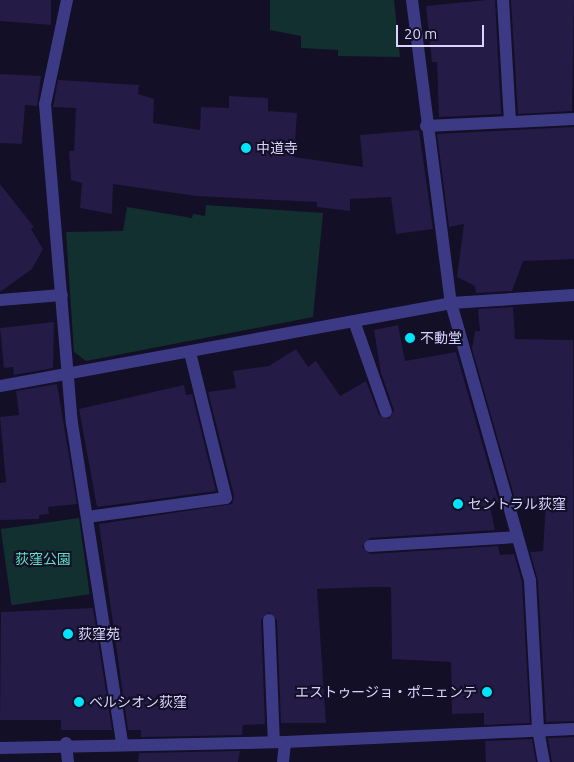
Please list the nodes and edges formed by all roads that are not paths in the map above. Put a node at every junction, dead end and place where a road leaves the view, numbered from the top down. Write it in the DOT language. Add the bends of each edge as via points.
graph roads {
  1 [pos="66,0"];
  2 [pos="412,0"];
  3 [pos="503,0"];
  4 [pos="574,119"];
  5 [pos="510,122"];
  6 [pos="426,126"];
  7 [pos="62,295"];
  8 [pos="574,295"];
  9 [pos="0,300"];
  10 [pos="451,303"];
  11 [pos="354,321"];
  12 [pos="190,352"];
  13 [pos="68,370"];
  14 [pos="0,386"];
  15 [pos="386,412"];
  16 [pos="87,517"];
  17 [pos="516,537"];
  18 [pos="370,546"];
  19 [pos="269,620"];
  20 [pos="538,728"];
  21 [pos="574,729"];
  22 [pos="122,742"];
  23 [pos="280,742"];
  24 [pos="66,743"];
  25 [pos="0,748"];
  26 [pos="68,762"];
  27 [pos="283,762"];
  28 [pos="544,762"];
  1 -- 7 [label="street" via="45,104"];
  2 -- 6 [label="street"];
  3 -- 5 [label="street"];
  4 -- 5 [label="street"];
  5 -- 6 [label="street"];
  6 -- 10 [label="street"];
  7 -- 9 [label="street"];
  7 -- 13 [label="street"];
  8 -- 10 [label="street"];
  10 -- 11 [label="street"];
  10 -- 17 [label="street"];
  11 -- 12 [label="street"];
  11 -- 15 [label="street"];
  12 -- 13 [label="street"];
  12 -- 16 [label="street" via="226,498"];
  13 -- 14 [label="street"];
  13 -- 16 [label="street"];
  16 -- 22 [label="street"];
  17 -- 18 [label="street"];
  17 -- 20 [label="street" via="530,581"];
  19 -- 23 [label="street"];
  20 -- 21 [label="street"];
  20 -- 23 [label="street"];
  20 -- 28 [label="street"];
  22 -- 23 [label="street"];
  22 -- 24 [label="street"];
  23 -- 27 [label="street"];
  24 -- 25 [label="street"];
  24 -- 26 [label="street"];
}
